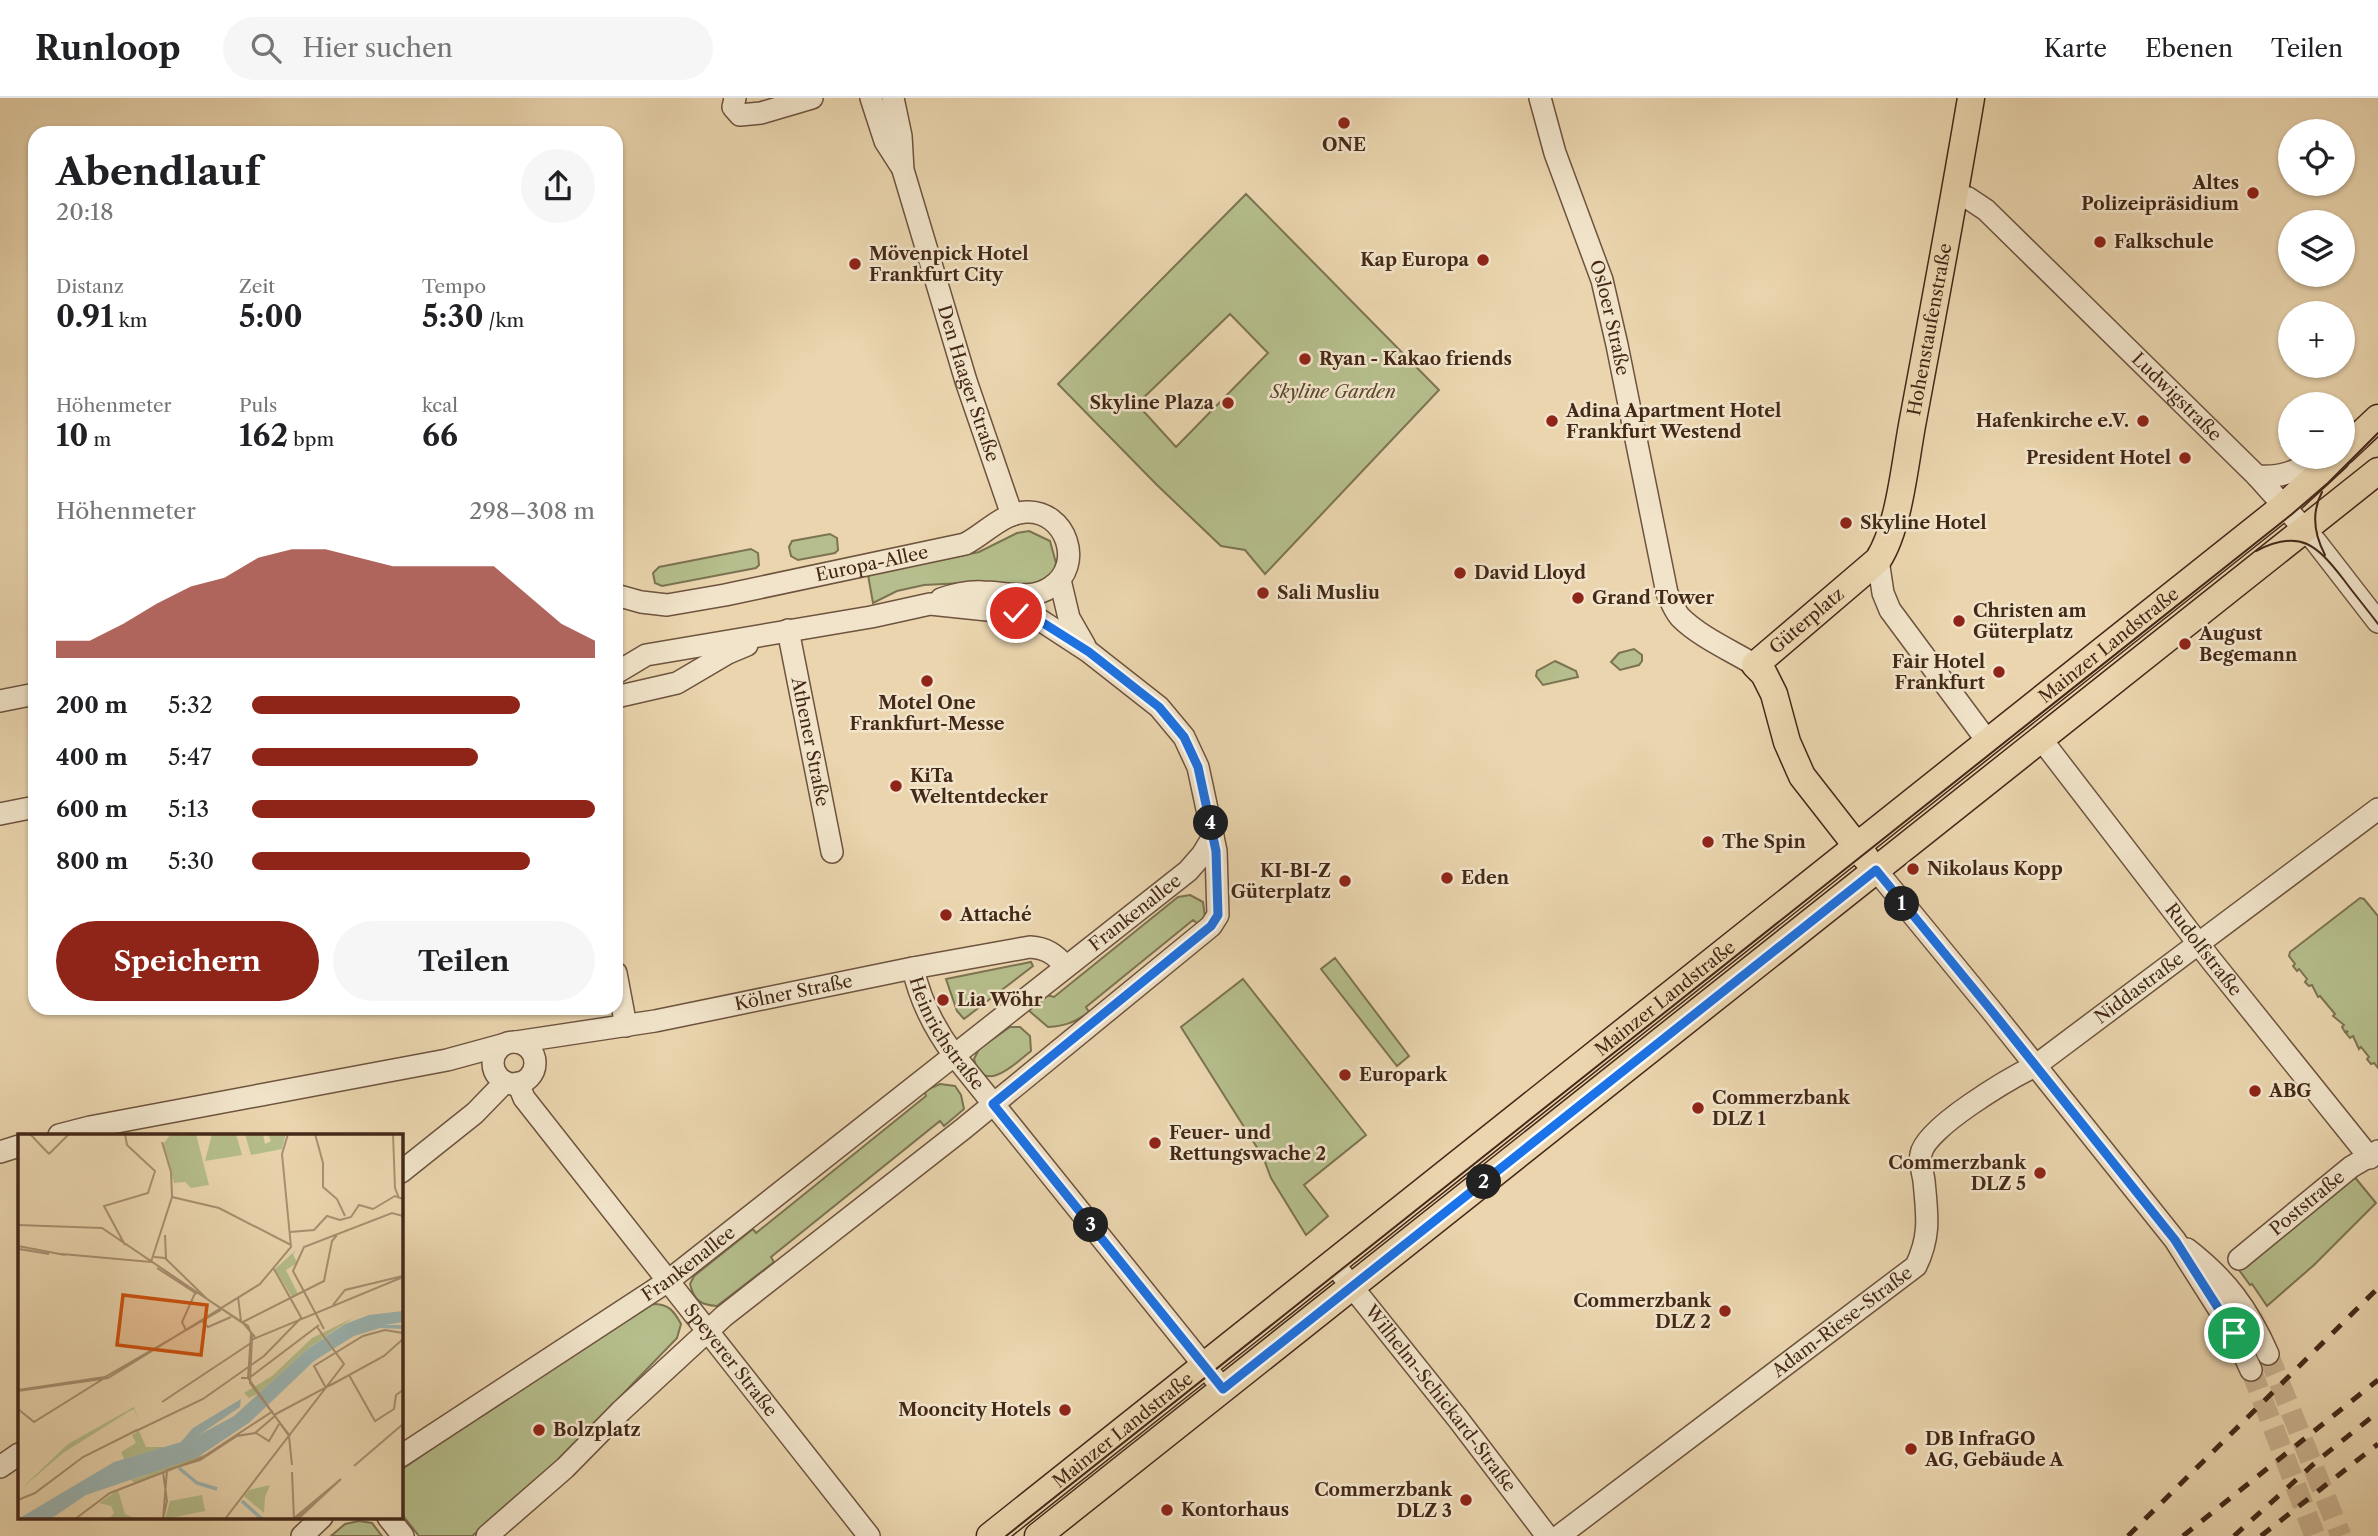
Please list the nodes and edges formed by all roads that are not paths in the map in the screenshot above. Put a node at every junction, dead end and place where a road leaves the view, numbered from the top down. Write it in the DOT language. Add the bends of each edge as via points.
graph roads {
  1 [pos="735,98"];
  2 [pos="812,98"];
  3 [pos="871,98"];
  4 [pos="893,98"];
  5 [pos="1540,98"];
  6 [pos="1971,98"];
  7 [pos="903,170"];
  8 [pos="1956,195"];
  9 [pos="2378,418"];
  10 [pos="2355,438"];
  11 [pos="2296,469"];
  12 [pos="2324,469"];
  13 [pos="2378,471"];
  14 [pos="2257,476"];
  15 [pos="2284,506"];
  16 [pos="1012,515"];
  17 [pos="2305,530"];
  18 [pos="1878,560"];
  19 [pos="1060,580"];
  20 [pos="623,597"];
  21 [pos="930,604"];
  22 [pos="2378,622"];
  23 [pos="788,630"];
  24 [pos="1089,652"];
  25 [pos="1755,664"];
  26 [pos="623,669"];
  27 [pos="28,695"];
  28 [pos="623,696"];
  29 [pos="0,701"];
  30 [pos="2041,739"];
  31 [pos="1988,742"];
  32 [pos="28,808"];
  33 [pos="2378,809"];
  34 [pos="0,814"];
  35 [pos="1213,837"];
  36 [pos="1857,846"];
  37 [pos="832,852"];
  38 [pos="1876,870"];
  39 [pos="1174,881"];
  40 [pos="1218,901"];
  41 [pos="2198,943"];
  42 [pos="1065,966"];
  43 [pos="913,968"];
  44 [pos="623,1010"];
  45 [pos="626,1026"];
  46 [pos="509,1044"];
  47 [pos="954,1055"];
  48 [pos="447,1060"];
  49 [pos="2035,1066"];
  50 [pos="507,1081"];
  51 [pos="993,1104"];
  52 [pos="91,1131"];
  53 [pos="68,1134"];
  54 [pos="18,1146"];
  55 [pos="0,1153"];
  56 [pos="2374,1154"];
  57 [pos="402,1171"];
  58 [pos="2175,1240"];
  59 [pos="2239,1259"];
  60 [pos="1333,1263"];
  61 [pos="668,1281"];
  62 [pos="1351,1287"];
  63 [pos="707,1331"];
  64 [pos="2269,1354"];
  65 [pos="1204,1365"];
  66 [pos="2251,1370"];
  67 [pos="1223,1389"];
  68 [pos="18,1455"];
  69 [pos="402,1455"];
  70 [pos="0,1467"];
  71 [pos="321,1518"];
  72 [pos="389,1518"];
  73 [pos="302,1536"];
  74 [pos="403,1536"];
  75 [pos="487,1536"];
  76 [pos="869,1536"];
  77 [pos="990,1536"];
  78 [pos="1038,1536"];
  79 [pos="1547,1536"];
  80 [pos="1559,1536"];
  1 -- 2 [label="street" via="733,107 740,115"];
  3 -- 7 [label="street, Den Haager Straße" via="885,141"];
  4 -- 7 [label="street, Den Haager Straße"];
  5 -- 25 [label="street, Osloer Straße" via="1555,153 1602,280 1667,593 1685,621"];
  6 -- 8 [label="main road, Hohenstaufenstraße"];
  7 -- 16 [label="street, Den Haager Straße"];
  8 -- 14 [label="street, Ludwigstraße" via="1986,210"];
  8 -- 18 [label="main road, Hohenstaufenstraße" via="1893,526"];
  9 -- 10 [label="main road"];
  11 -- 14 [label="street" via="2275,477"];
  12 -- 15 [label="main road, Mainzer Landstraße"];
  13 -- 17 [label="main road, Mainzer Landstraße"];
  14 -- 15 [label="street, Ludwigstraße"];
  15 -- 17 [label="street, Ludwigstraße"];
  15 -- 31 [label="main road, Mainzer Landstraße"];
  16 -- 19 [label="street" via="1035,512 1059,526 1069,560"];
  16 -- 20 [label="street, Europa-Allee" via="965,544 725,595 667,606"];
  17 -- 22 [label="street, Ludwigstraße"];
  17 -- 30 [label="main road, Mainzer Landstraße"];
  18 -- 25 [label="main road, Güterplatz"];
  18 -- 31 [label="street" via="1890,610"];
  19 -- 21 [label="street" via="1038,594 980,591"];
  19 -- 24 [label="street" via="1069,618"];
  21 -- 23 [label="street"];
  21 -- 24 [label="street" via="1016,613 1040,621"];
  23 -- 26 [label="street" via="646,655"];
  23 -- 28 [label="street" via="728,653 677,683"];
  23 -- 37 [label="street, Athener Straße"];
  24 -- 35 [label="street" via="1159,707 1184,737 1198,767"];
  25 -- 36 [label="main road, Güterplatz" via="1774,694 1802,776"];
  27 -- 29 [label="street"];
  30 -- 38 [label="main road, Mainzer Landstraße"];
  30 -- 41 [label="street, Rudolfstraße"];
  31 -- 36 [label="main road, Mainzer Landstraße"];
  32 -- 34 [label="street"];
  33 -- 41 [label="street, Niddastraße"];
  35 -- 39 [label="street" via="1202,855"];
  35 -- 40 [label="street"];
  36 -- 38 [label="main road, Güterplatz"];
  36 -- 60 [label="main road, Mainzer Landstraße"];
  38 -- 49 [label="street"];
  38 -- 62 [label="main road, Mainzer Landstraße"];
  39 -- 40 [label="street, Frankenallee" via="1199,879"];
  39 -- 42 [label="street, Frankenallee"];
  40 -- 51 [label="street" via="1218,915 1211,926"];
  41 -- 49 [label="street, Niddastraße"];
  41 -- 56 [label="street, Rudolfstraße"];
  42 -- 43 [label="street, Kölner Straße" via="1048,950 1030,947"];
  42 -- 47 [label="street, Frankenallee"];
  43 -- 45 [label="street, Kölner Straße"];
  43 -- 47 [label="street, Heinrichstraße" via="929,1016"];
  44 -- 45 [label="street"];
  45 -- 46 [label="street, Kölner Straße"];
  46 -- 48 [label="street, Kölner Straße"];
  46 -- 50 [label="street" via="497,1050 492,1063"];
  46 -- 50 [label="street" via="529,1048 534,1062 531,1074"];
  47 -- 51 [label="street, Heinrichstraße"];
  47 -- 61 [label="street, Frankenallee"];
  48 -- 50 [label="street, Kölner Straße" via="483,1066"];
  48 -- 52 [label="street, Kölner Straße"];
  49 -- 58 [label="street"];
  49 -- 80 [label="street, Adam-Riese-Straße" via="1975,1101 1928,1139 1921,1154 1929,1221 1916,1266"];
  50 -- 57 [label="street"];
  50 -- 61 [label="street, Speyerer Straße"];
  51 -- 63 [label="street"];
  51 -- 65 [label="street, Heinrichstraße"];
  52 -- 53 [label="street, Kölner Straße"];
  54 -- 55 [label="street"];
  56 -- 59 [label="street, Poststraße" via="2350,1167"];
  58 -- 64 [label="street" via="2232,1290"];
  58 -- 66 [label="street" via="2234,1333"];
  60 -- 62 [label="street, Wilhelm-Schickard-Straße"];
  60 -- 65 [label="main road, Mainzer Landstraße"];
  61 -- 63 [label="street, Speyerer Straße"];
  61 -- 69 [label="street, Frankenallee"];
  62 -- 67 [label="main road, Mainzer Landstraße"];
  62 -- 79 [label="street, Wilhelm-Schickard-Straße"];
  63 -- 75 [label="street"];
  63 -- 76 [label="street, Speyerer Straße"];
  65 -- 67 [label="street, Heinrichstraße"];
  65 -- 77 [label="main road, Mainzer Landstraße"];
  67 -- 78 [label="main road, Mainzer Landstraße"];
  68 -- 70 [label="street"];
  71 -- 73 [label="street"];
  72 -- 74 [label="street"];
}
